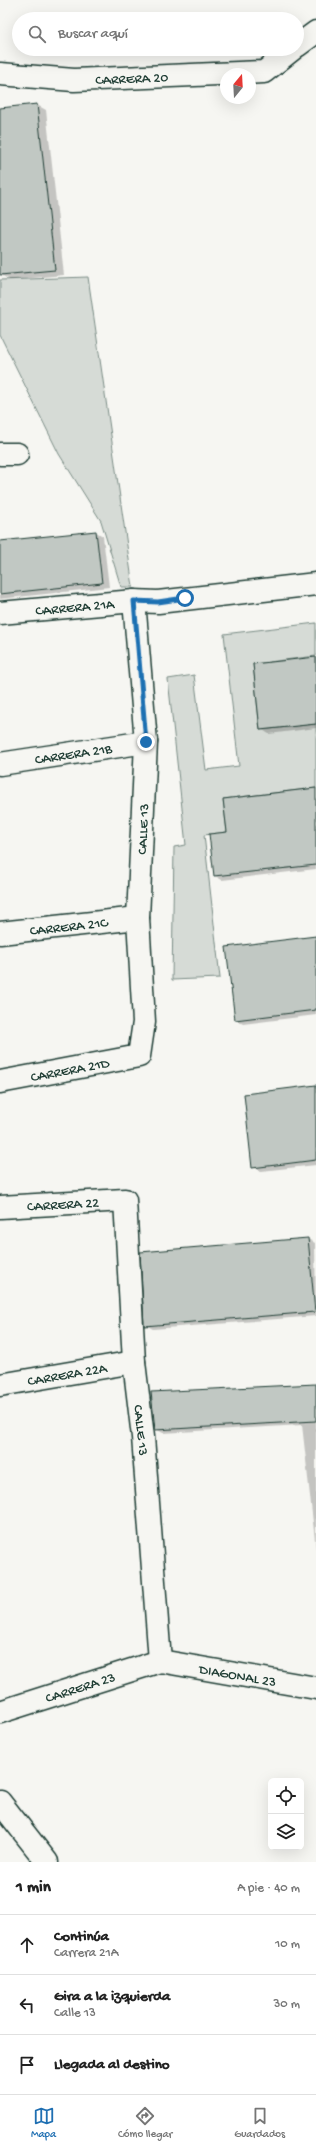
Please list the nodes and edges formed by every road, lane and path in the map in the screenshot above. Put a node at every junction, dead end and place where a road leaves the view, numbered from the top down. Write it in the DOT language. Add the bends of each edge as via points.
graph roads {
  1 [pos="316,32"];
  2 [pos="304,41"];
  3 [pos="285,56"];
  4 [pos="0,74"];
  5 [pos="316,584"];
  6 [pos="134,601"];
  7 [pos="0,613"];
  8 [pos="146,742"];
  9 [pos="0,764"];
  10 [pos="138,918"];
  11 [pos="0,934"];
  12 [pos="139,1056"];
  13 [pos="0,1082"];
  14 [pos="125,1200"];
  15 [pos="0,1207"];
  16 [pos="134,1362"];
  17 [pos="0,1385"];
  18 [pos="160,1661"];
  19 [pos="316,1688"];
  20 [pos="0,1712"];
  21 [pos="0,1802"];
  22 [pos="47,1862"];
  1 -- 2 [label="street"];
  3 -- 4 [label="street, CARRERA 20" via="264,72 74,80"];
  5 -- 6 [label="street, CARRERA 21A" via="158,602"];
  6 -- 7 [label="street, CARRERA 21A"];
  6 -- 8 [label="street, CALLE 13"];
  8 -- 9 [label="street, CARRERA 21B"];
  8 -- 10 [label="street, CALLE 13"];
  10 -- 11 [label="street, CARRERA 21C"];
  10 -- 12 [label="street, CALLE 13" via="144,1022"];
  12 -- 13 [label="street, CARRERA 21D"];
  14 -- 15 [label="street, CARRERA 22"];
  14 -- 16 [label="street, CALLE 13"];
  16 -- 17 [label="street, CARRERA 22A"];
  16 -- 18 [label="street, CALLE 13"];
  18 -- 19 [label="street, DIAGONAL 23"];
  18 -- 20 [label="street, CARRERA 23"];
  21 -- 22 [label="street"];
}
